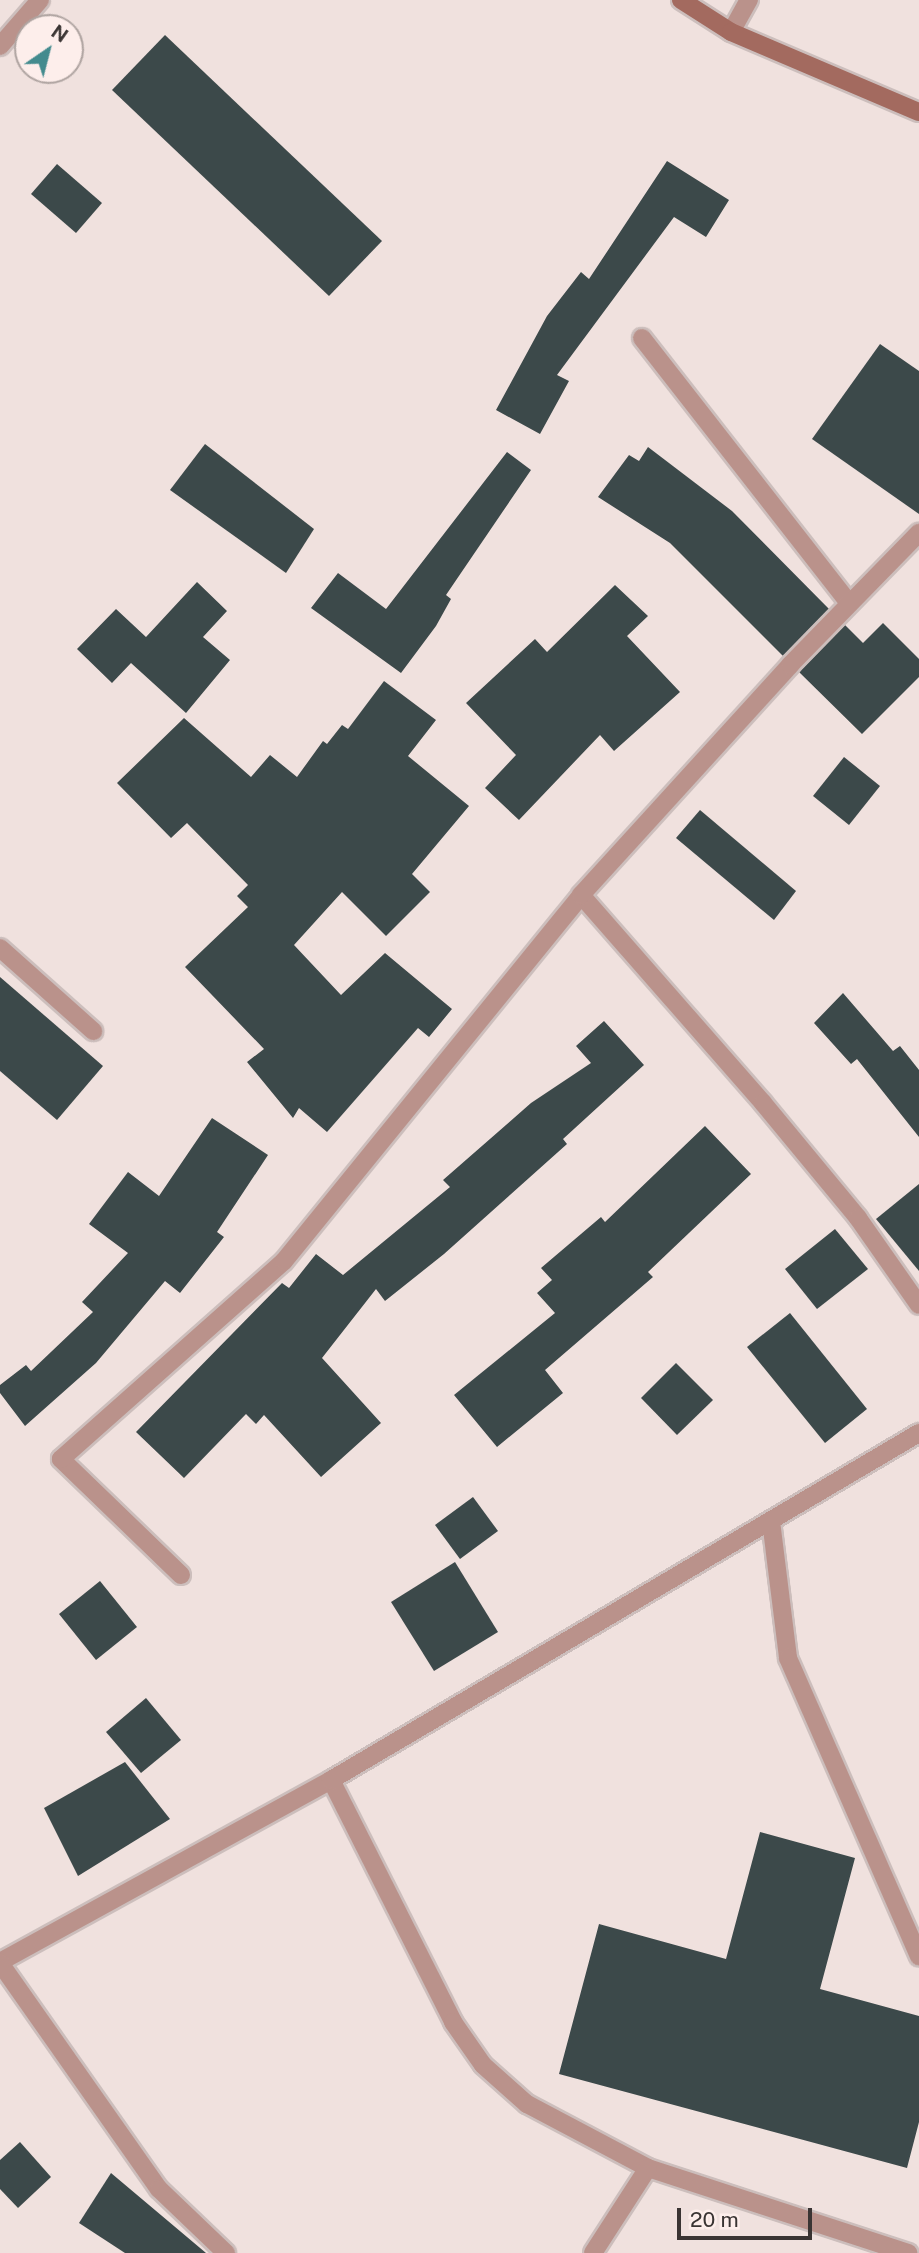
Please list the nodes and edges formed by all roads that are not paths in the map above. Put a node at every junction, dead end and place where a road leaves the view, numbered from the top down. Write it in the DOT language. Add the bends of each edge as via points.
graph roads {
  1 [pos="40,0"];
  2 [pos="681,0"];
  3 [pos="750,0"];
  4 [pos="731,32"];
  5 [pos="0,46"];
  6 [pos="919,112"];
  7 [pos="642,338"];
  8 [pos="919,533"];
  9 [pos="849,603"];
  10 [pos="581,895"];
  11 [pos="0,948"];
  12 [pos="93,1031"];
  13 [pos="919,1305"];
  14 [pos="919,1433"];
  15 [pos="771,1521"];
  16 [pos="181,1575"];
  17 [pos="331,1780"];
  18 [pos="919,1956"];
  19 [pos="0,1963"];
  20 [pos="648,2168"];
  21 [pos="226,2253"];
  22 [pos="593,2253"];
  23 [pos="908,2253"];
  1 -- 5 [label="street"];
  2 -- 4 [label="street"];
  3 -- 4 [label="street"];
  4 -- 6 [label="street"];
  7 -- 9 [label="street"];
  8 -- 9 [label="street"];
  9 -- 10 [label="street"];
  10 -- 13 [label="street" via="858,1218"];
  10 -- 16 [label="street" via="284,1261 61,1460"];
  11 -- 12 [label="street"];
  14 -- 15 [label="street"];
  15 -- 17 [label="street"];
  15 -- 18 [label="street" via="788,1658"];
  17 -- 19 [label="street"];
  17 -- 20 [label="street" via="453,2022 483,2065 527,2104"];
  19 -- 21 [label="street" via="159,2189"];
  20 -- 22 [label="street"];
  20 -- 23 [label="street"];
}
